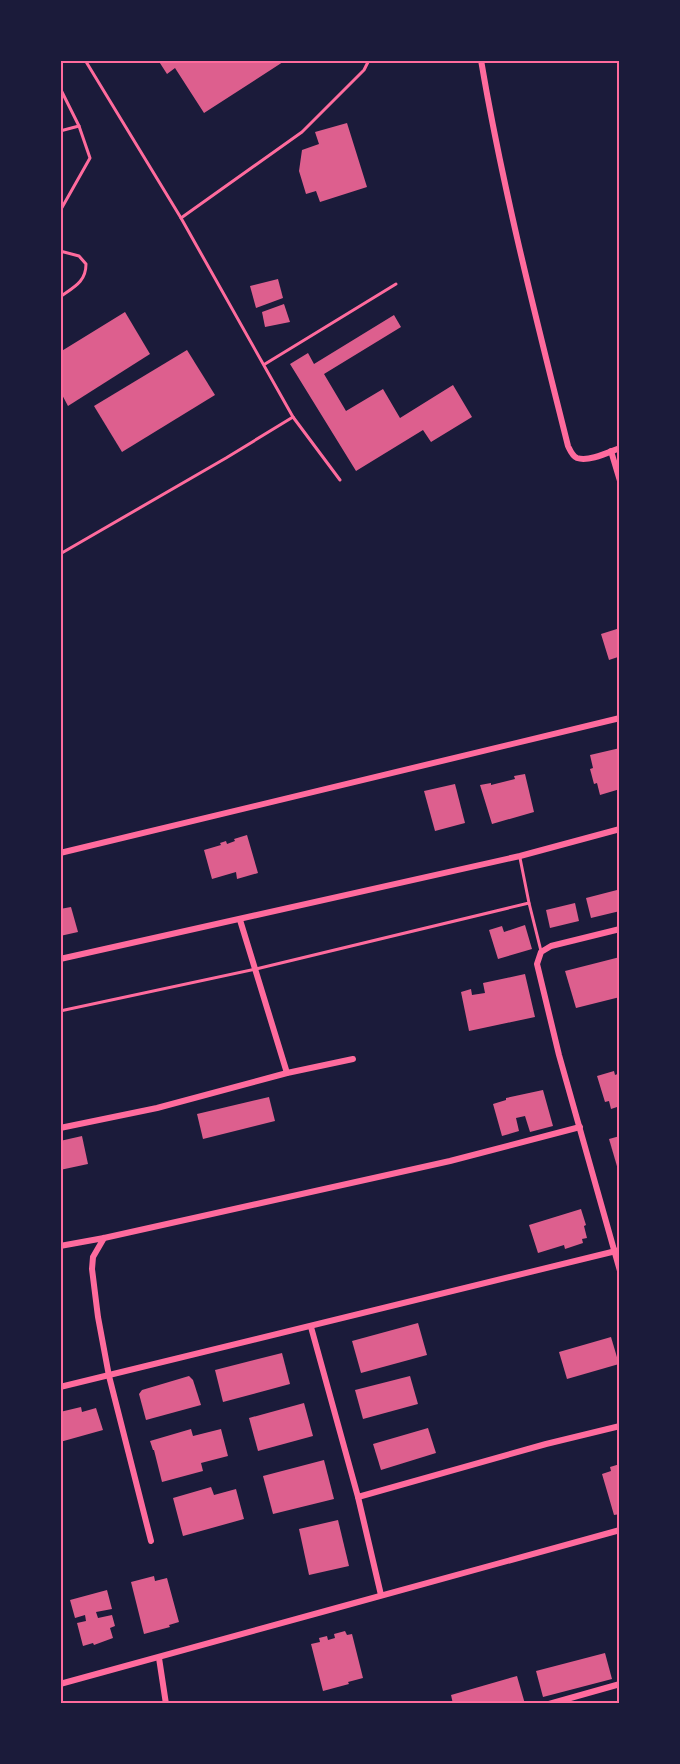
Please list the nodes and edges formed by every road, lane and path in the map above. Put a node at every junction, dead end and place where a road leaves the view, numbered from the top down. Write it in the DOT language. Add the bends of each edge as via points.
graph roads {
  1 [pos="85,60"];
  2 [pos="369,60"];
  3 [pos="481,60"];
  4 [pos="60,88"];
  5 [pos="79,126"];
  6 [pos="60,131"];
  7 [pos="60,211"];
  8 [pos="181,218"];
  9 [pos="60,251"];
  10 [pos="396,284"];
  11 [pos="60,297"];
  12 [pos="265,364"];
  13 [pos="293,417"];
  14 [pos="620,448"];
  15 [pos="611,451"];
  16 [pos="340,480"];
  17 [pos="620,481"];
  18 [pos="60,554"];
  19 [pos="620,718"];
  20 [pos="620,829"];
  21 [pos="60,853"];
  22 [pos="520,856"];
  23 [pos="529,903"];
  24 [pos="240,920"];
  25 [pos="620,928"];
  26 [pos="541,952"];
  27 [pos="60,959"];
  28 [pos="256,969"];
  29 [pos="60,1011"];
  30 [pos="353,1059"];
  31 [pos="287,1073"];
  32 [pos="580,1127"];
  33 [pos="60,1128"];
  34 [pos="104,1238"];
  35 [pos="60,1246"];
  36 [pos="617,1250"];
  37 [pos="620,1271"];
  38 [pos="311,1327"];
  39 [pos="109,1376"];
  40 [pos="60,1387"];
  41 [pos="620,1426"];
  42 [pos="358,1497"];
  43 [pos="620,1530"];
  44 [pos="151,1541"];
  45 [pos="381,1595"];
  46 [pos="159,1658"];
  47 [pos="60,1684"];
  48 [pos="620,1684"];
  49 [pos="166,1704"];
  50 [pos="549,1704"];
  1 -- 8 [label="lane"];
  2 -- 8 [label="lane" via="364,70 302,132"];
  3 -- 15 [label="street" via="533,305 568,446 578,458"];
  4 -- 5 [label="lane"];
  5 -- 6 [label="lane"];
  5 -- 7 [label="lane" via="90,158"];
  8 -- 12 [label="lane"];
  9 -- 11 [label="lane" via="79,256 86,264 86,274"];
  10 -- 12 [label="lane"];
  12 -- 13 [label="lane"];
  13 -- 16 [label="lane"];
  13 -- 18 [label="lane"];
  14 -- 15 [label="street"];
  15 -- 17 [label="street"];
  19 -- 21 [label="street"];
  20 -- 22 [label="street"];
  22 -- 23 [label="lane"];
  22 -- 24 [label="street"];
  23 -- 26 [label="lane"];
  23 -- 28 [label="lane"];
  24 -- 27 [label="street"];
  24 -- 28 [label="street"];
  25 -- 26 [label="street" via="551,945"];
  26 -- 32 [label="street" via="537,964 541,984"];
  28 -- 29 [label="lane"];
  28 -- 31 [label="street"];
  30 -- 31 [label="street"];
  31 -- 33 [label="street" via="157,1108"];
  32 -- 34 [label="street" via="450,1161"];
  32 -- 36 [label="street"];
  34 -- 35 [label="street"];
  34 -- 39 [label="street" via="93,1257 92,1269"];
  36 -- 37 [label="street"];
  36 -- 38 [label="street"];
  38 -- 39 [label="street"];
  38 -- 42 [label="street"];
  39 -- 40 [label="street"];
  39 -- 44 [label="street"];
  41 -- 42 [label="street"];
  42 -- 45 [label="street"];
  43 -- 45 [label="street"];
  45 -- 46 [label="street"];
  46 -- 47 [label="street"];
  46 -- 49 [label="street"];
  48 -- 50 [label="street"];
}
